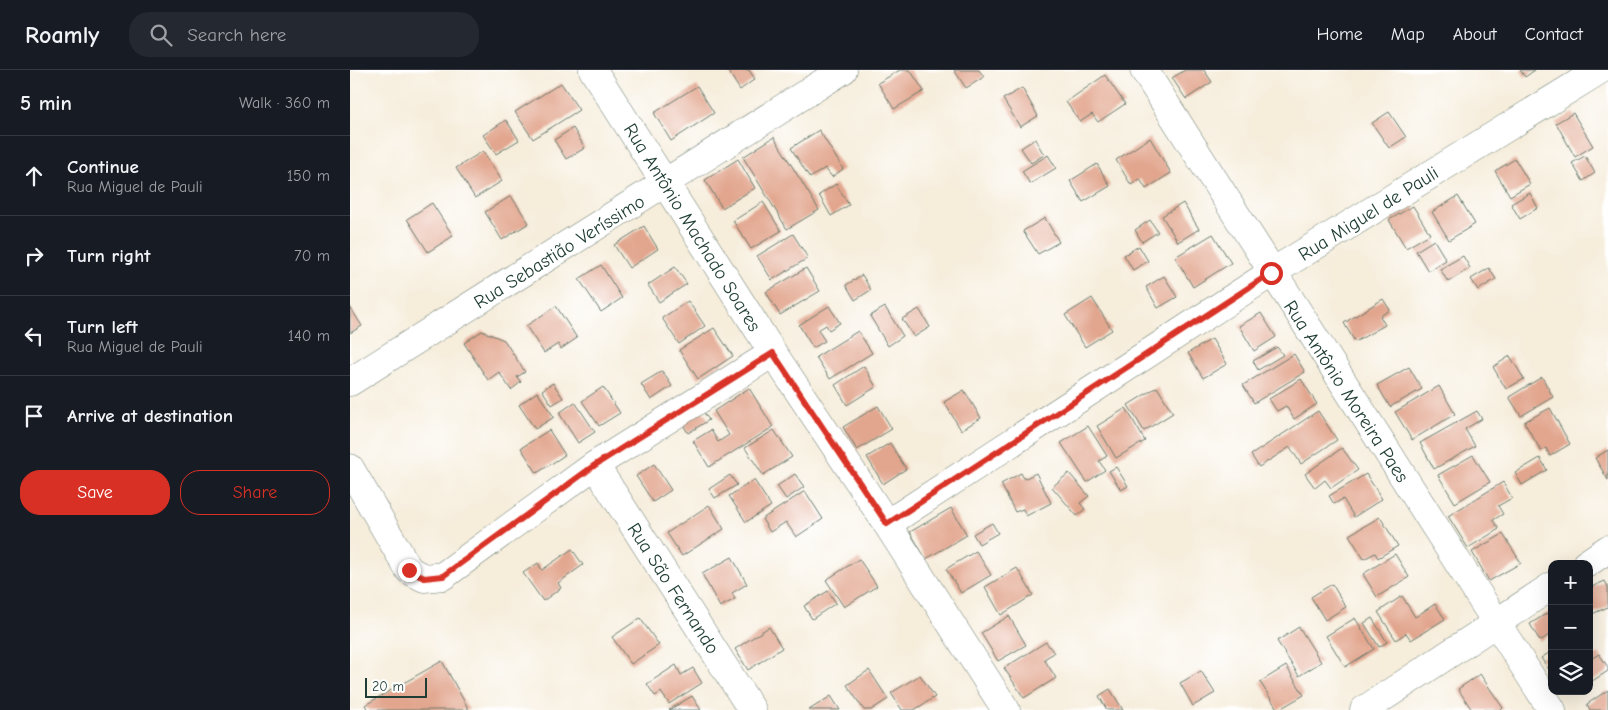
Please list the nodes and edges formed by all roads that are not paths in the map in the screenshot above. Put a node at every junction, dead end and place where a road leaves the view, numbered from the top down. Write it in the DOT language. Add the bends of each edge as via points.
graph roads {
  1 [pos="593,70"];
  2 [pos="843,70"];
  3 [pos="1144,70"];
  4 [pos="1600,70"];
  5 [pos="666,184"];
  6 [pos="1271,273"];
  7 [pos="773,353"];
  8 [pos="350,382"];
  9 [pos="595,465"];
  10 [pos="350,468"];
  11 [pos="887,524"];
  12 [pos="1608,549"];
  13 [pos="1592,560"];
  14 [pos="1548,589"];
  15 [pos="1495,622"];
  16 [pos="752,710"];
  17 [pos="1006,710"];
  18 [pos="1364,710"];
  19 [pos="1552,710"];
  1 -- 5 [label="street, Rua Antônio Machado Soares"];
  2 -- 5 [label="street, Rua Sebastião Veríssimo"];
  3 -- 6 [label="street, Rua Antônio Moreira Paes"];
  4 -- 6 [label="street, Rua Miguel de Pauli"];
  5 -- 7 [label="street, Rua Antônio Machado Soares"];
  5 -- 8 [label="street, Rua Sebastião Veríssimo"];
  6 -- 11 [label="street, Rua Miguel de Pauli"];
  6 -- 15 [label="street, Rua Antônio Moreira Paes"];
  7 -- 9 [label="street"];
  7 -- 11 [label="street, Rua Antônio Machado Soares"];
  9 -- 10 [label="street" via="443,576 424,578 409,570"];
  9 -- 16 [label="street, Rua São Fernando"];
  11 -- 17 [label="street, Rua Antônio Machado Soares"];
  12 -- 13 [label="street"];
  14 -- 15 [label="street"];
  15 -- 18 [label="street"];
  15 -- 19 [label="street, Rua Antônio Moreira Paes"];
}
